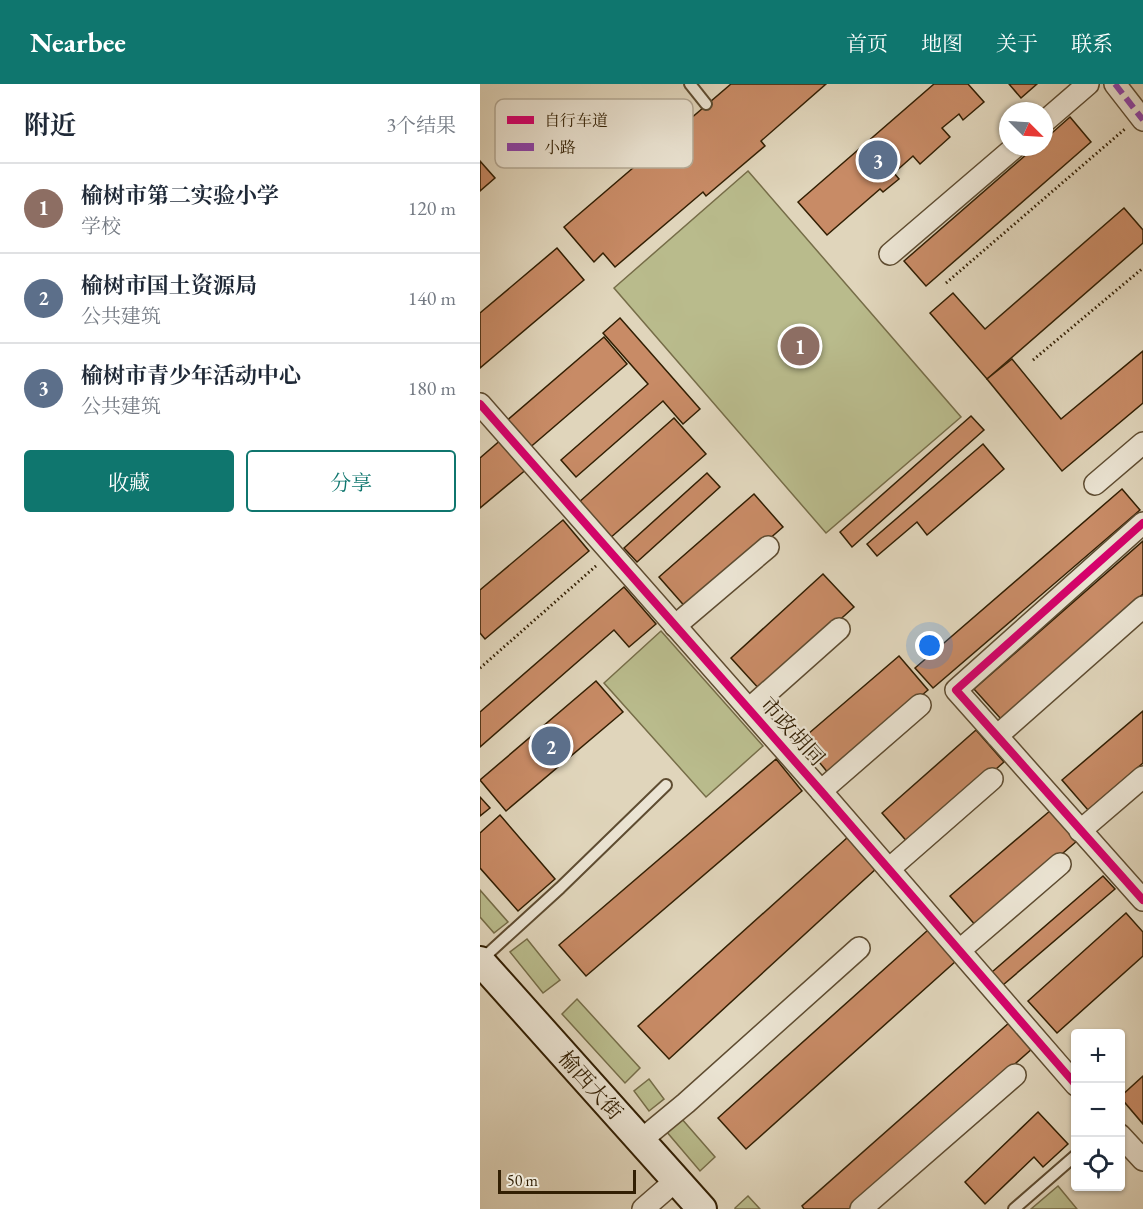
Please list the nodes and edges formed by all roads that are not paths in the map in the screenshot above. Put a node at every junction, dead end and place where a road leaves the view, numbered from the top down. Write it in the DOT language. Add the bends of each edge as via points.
graph roads {
  1 [pos="690,84"];
  2 [pos="1088,84"];
  3 [pos="1115,84"];
  4 [pos="706,104"];
  5 [pos="1053,114"];
  6 [pos="1142,118"];
  7 [pos="1004,156"];
  8 [pos="890,254"];
  9 [pos="480,404"];
  10 [pos="1143,443"];
  11 [pos="1095,484"];
  12 [pos="1143,523"];
  13 [pos="768,547"];
  14 [pos="1143,607"];
  15 [pos="675,626"];
  16 [pos="839,629"];
  17 [pos="920,705"];
  18 [pos="749,709"];
  19 [pos="996,736"];
  20 [pos="1143,777"];
  21 [pos="992,779"];
  22 [pos="666,785"];
  23 [pos="821,791"];
  24 [pos="1080,831"];
  25 [pos="1060,864"];
  26 [pos="889,869"];
  27 [pos="1143,900"];
  28 [pos="859,948"];
  29 [pos="960,950"];
  30 [pos="480,961"];
  31 [pos="480,977"];
  32 [pos="1015,1076"];
  33 [pos="1074,1083"];
  34 [pos="1122,1137"];
  35 [pos="640,1141"];
  36 [pos="1071,1159"];
  37 [pos="1143,1160"];
  38 [pos="675,1199"];
  39 [pos="643,1209"];
  40 [pos="702,1209"];
  41 [pos="861,1209"];
  42 [pos="1014,1209"];
  1 -- 4 [label="lane"];
  2 -- 5 [label="street"];
  3 -- 6 [label="street"];
  7 -- 8 [label="street"];
  9 -- 15 [label="street, 市政胡同"];
  10 -- 11 [label="street"];
  12 -- 19 [label="street" via="956,690"];
  13 -- 15 [label="street"];
  14 -- 19 [label="street"];
  15 -- 18 [label="street, 市政胡同"];
  16 -- 18 [label="street"];
  17 -- 23 [label="street"];
  18 -- 23 [label="street, 市政胡同"];
  19 -- 24 [label="street"];
  20 -- 24 [label="street"];
  21 -- 26 [label="street"];
  22 -- 30 [label="lane"];
  23 -- 26 [label="street, 市政胡同"];
  24 -- 27 [label="street"];
  25 -- 29 [label="street"];
  26 -- 29 [label="street, 市政胡同"];
  28 -- 35 [label="street"];
  29 -- 33 [label="street, 市政胡同"];
  30 -- 35 [label="main road, 榆西大街"];
  31 -- 38 [label="main road, 榆西大街"];
  32 -- 41 [label="street"];
  34 -- 37 [label="street"];
  35 -- 40 [label="main road, 榆西大街"];
  36 -- 42 [label="lane"];
  38 -- 39 [label="street"];
}
